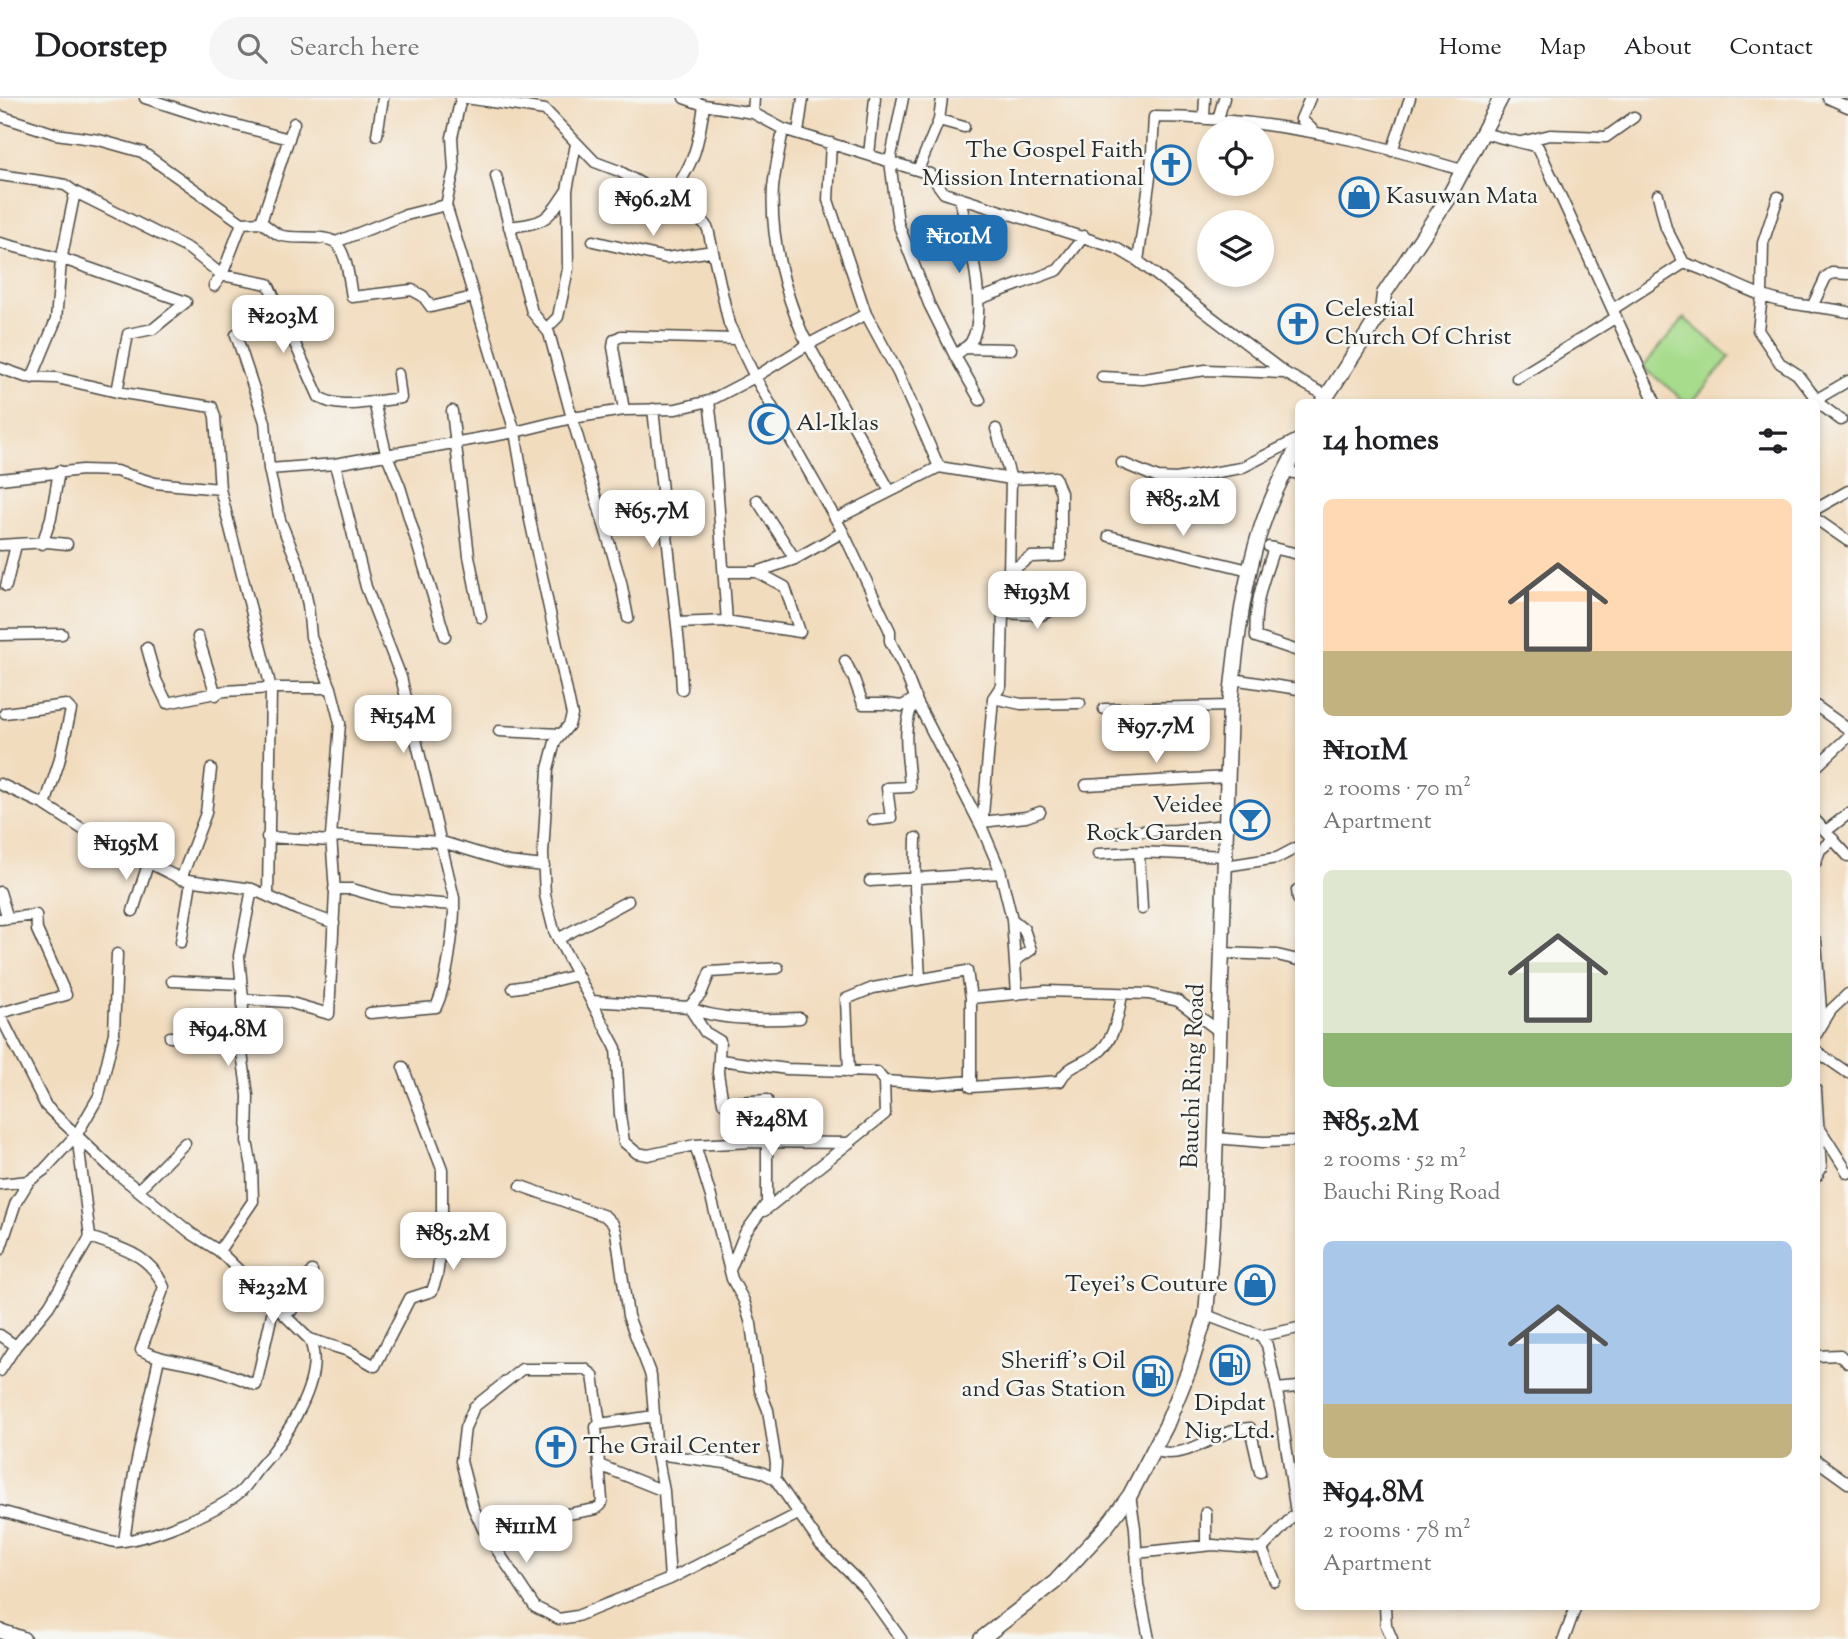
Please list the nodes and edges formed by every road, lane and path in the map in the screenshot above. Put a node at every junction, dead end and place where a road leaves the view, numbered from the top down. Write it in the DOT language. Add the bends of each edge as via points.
graph roads {
  1 [pos="145,98"];
  2 [pos="383,98"];
  3 [pos="463,98"];
  4 [pos="684,98"];
  5 [pos="754,98"];
  6 [pos="803,98"];
  7 [pos="875,98"];
  8 [pos="903,98"];
  9 [pos="942,98"];
  10 [pos="1205,98"];
  11 [pos="1224,98"];
  12 [pos="1310,98"];
  13 [pos="1410,98"];
  14 [pos="1501,98"];
  15 [pos="1828,98"];
  16 [pos="704,105"];
  17 [pos="1847,105"];
  18 [pos="753,113"];
  19 [pos="0,116"];
  20 [pos="1204,117"];
  21 [pos="1634,117"];
  22 [pos="1218,119"];
  23 [pos="939,120"];
  24 [pos="294,123"];
  25 [pos="964,127"];
  26 [pos="1274,127"];
  27 [pos="783,129"];
  28 [pos="798,133"];
  29 [pos="1316,133"];
  30 [pos="1483,134"];
  31 [pos="377,135"];
  32 [pos="289,139"];
  33 [pos="1515,143"];
  34 [pos="576,144"];
  35 [pos="831,144"];
  36 [pos="1392,151"];
  37 [pos="869,155"];
  38 [pos="890,161"];
  39 [pos="918,170"];
  40 [pos="1462,170"];
  41 [pos="0,175"];
  42 [pos="496,176"];
  43 [pos="567,190"];
  44 [pos="75,192"];
  45 [pos="1658,195"];
  46 [pos="1778,197"];
  47 [pos="960,198"];
  48 [pos="668,200"];
  49 [pos="446,205"];
  50 [pos="261,222"];
  51 [pos="242,223"];
  52 [pos="509,227"];
  53 [pos="1084,236"];
  54 [pos="593,241"];
  55 [pos="336,242"];
  56 [pos="0,243"];
  57 [pos="712,251"];
  58 [pos="61,261"];
  59 [pos="1138,261"];
  60 [pos="1684,263"];
  61 [pos="1848,274"];
  62 [pos="222,275"];
  63 [pos="214,286"];
  64 [pos="1762,296"];
  65 [pos="473,297"];
  66 [pos="979,299"];
  67 [pos="278,307"];
  68 [pos="1812,307"];
  69 [pos="1848,312"];
  70 [pos="1614,313"];
  71 [pos="866,314"];
  72 [pos="546,329"];
  73 [pos="736,339"];
  74 [pos="808,344"];
  75 [pos="1011,349"];
  76 [pos="959,352"];
  77 [pos="0,368"];
  78 [pos="1285,373"];
  79 [pos="398,374"];
  80 [pos="755,377"];
  81 [pos="1102,377"];
  82 [pos="32,378"];
  83 [pos="1517,378"];
  84 [pos="1848,382"];
  85 [pos="117,392"];
  86 [pos="1325,399"];
  87 [pos="1654,399"];
  88 [pos="1813,399"];
  89 [pos="1818,399"];
  90 [pos="980,400"];
  91 [pos="709,401"];
  92 [pos="371,402"];
  93 [pos="1820,404"];
  94 [pos="653,409"];
  95 [pos="624,410"];
  96 [pos="452,411"];
  97 [pos="572,418"];
  98 [pos="1841,420"];
  99 [pos="996,429"];
  100 [pos="515,432"];
  101 [pos="1295,441"];
  102 [pos="454,442"];
  103 [pos="386,453"];
  104 [pos="1122,463"];
  105 [pos="335,464"];
  106 [pos="939,467"];
  107 [pos="269,469"];
  108 [pos="60,471"];
  109 [pos="1292,472"];
  110 [pos="0,478"];
  111 [pos="1010,479"];
  112 [pos="220,489"];
  113 [pos="890,491"];
  114 [pos="1848,491"];
  115 [pos="757,500"];
  116 [pos="1820,507"];
  117 [pos="836,519"];
  118 [pos="1820,522"];
  119 [pos="843,531"];
  120 [pos="1109,536"];
  121 [pos="1848,541"];
  122 [pos="1257,542"];
  123 [pos="42,544"];
  124 [pos="67,544"];
  125 [pos="0,545"];
  126 [pos="16,545"];
  127 [pos="1273,548"];
  128 [pos="1295,553"];
  129 [pos="795,559"];
  130 [pos="1249,570"];
  131 [pos="724,572"];
  132 [pos="757,572"];
  133 [pos="1010,572"];
  134 [pos="6,586"];
  135 [pos="1063,606"];
  136 [pos="1003,612"];
  137 [pos="481,617"];
  138 [pos="628,618"];
  139 [pos="727,622"];
  140 [pos="677,623"];
  141 [pos="62,634"];
  142 [pos="0,635"];
  143 [pos="445,636"];
  144 [pos="198,638"];
  145 [pos="147,648"];
  146 [pos="1295,650"];
  147 [pos="845,661"];
  148 [pos="1232,679"];
  149 [pos="271,688"];
  150 [pos="331,688"];
  151 [pos="682,689"];
  152 [pos="1295,689"];
  153 [pos="216,695"];
  154 [pos="916,697"];
  155 [pos="993,698"];
  156 [pos="1080,703"];
  157 [pos="1230,706"];
  158 [pos="1104,709"];
  159 [pos="1820,709"];
  160 [pos="5,713"];
  161 [pos="1848,729"];
  162 [pos="499,732"];
  163 [pos="560,734"];
  164 [pos="1848,737"];
  165 [pos="1820,763"];
  166 [pos="211,769"];
  167 [pos="1228,777"];
  168 [pos="0,784"];
  169 [pos="1086,785"];
  170 [pos="45,805"];
  171 [pos="1040,812"];
  172 [pos="1848,814"];
  173 [pos="873,820"];
  174 [pos="982,825"];
  175 [pos="1227,825"];
  176 [pos="1820,825"];
  177 [pos="1116,832"];
  178 [pos="1829,835"];
  179 [pos="267,837"];
  180 [pos="916,838"];
  181 [pos="332,839"];
  182 [pos="442,842"];
  183 [pos="1820,848"];
  184 [pos="1295,849"];
  185 [pos="1139,852"];
  186 [pos="1098,854"];
  187 [pos="1848,856"];
  188 [pos="1225,861"];
  189 [pos="148,863"];
  190 [pos="544,866"];
  191 [pos="1001,873"];
  192 [pos="916,879"];
  193 [pos="186,881"];
  194 [pos="870,881"];
  195 [pos="252,889"];
  196 [pos="334,889"];
  197 [pos="0,892"];
  198 [pos="268,896"];
  199 [pos="628,901"];
  200 [pos="454,905"];
  201 [pos="1142,909"];
  202 [pos="133,911"];
  203 [pos="4,919"];
  204 [pos="1012,919"];
  205 [pos="334,923"];
  206 [pos="558,939"];
  207 [pos="181,942"];
  208 [pos="1221,953"];
  209 [pos="117,954"];
  210 [pos="1295,958"];
  211 [pos="1015,961"];
  212 [pos="778,968"];
  213 [pos="578,975"];
  214 [pos="920,979"];
  215 [pos="172,981"];
  216 [pos="240,984"];
  217 [pos="513,988"];
  218 [pos="1017,994"];
  219 [pos="1122,994"];
  220 [pos="1848,994"];
  221 [pos="1820,996"];
  222 [pos="971,998"];
  223 [pos="243,999"];
  224 [pos="591,1001"];
  225 [pos="689,1007"];
  226 [pos="370,1013"];
  227 [pos="0,1014"];
  228 [pos="800,1018"];
  229 [pos="1822,1024"];
  230 [pos="1820,1028"];
  231 [pos="1219,1031"];
  232 [pos="170,1037"];
  233 [pos="242,1039"];
  234 [pos="1820,1054"];
  235 [pos="720,1060"];
  236 [pos="403,1067"];
  237 [pos="849,1072"];
  238 [pos="1848,1073"];
  239 [pos="884,1081"];
  240 [pos="971,1081"];
  241 [pos="1820,1129"];
  242 [pos="77,1135"];
  243 [pos="1215,1138"];
  244 [pos="1295,1141"];
  245 [pos="767,1142"];
  246 [pos="186,1143"];
  247 [pos="849,1143"];
  248 [pos="695,1145"];
  249 [pos="1820,1148"];
  250 [pos="1820,1171"];
  251 [pos="1848,1173"];
  252 [pos="29,1181"];
  253 [pos="0,1184"];
  254 [pos="521,1186"];
  255 [pos="139,1189"];
  256 [pos="758,1216"];
  257 [pos="90,1237"];
  258 [pos="0,1250"];
  259 [pos="219,1251"];
  260 [pos="730,1270"];
  261 [pos="312,1271"];
  262 [pos="274,1305"];
  263 [pos="1206,1315"];
  264 [pos="1295,1329"];
  265 [pos="0,1335"];
  266 [pos="1261,1336"];
  267 [pos="309,1339"];
  268 [pos="16,1346"];
  269 [pos="1820,1356"];
  270 [pos="159,1358"];
  271 [pos="1848,1363"];
  272 [pos="0,1371"];
  273 [pos="1295,1387"];
  274 [pos="1276,1389"];
  275 [pos="654,1416"];
  276 [pos="600,1424"];
  277 [pos="1153,1450"];
  278 [pos="657,1454"];
  279 [pos="1820,1463"];
  280 [pos="599,1465"];
  281 [pos="1260,1472"];
  282 [pos="775,1479"];
  283 [pos="1295,1483"];
  284 [pos="1848,1483"];
  285 [pos="664,1491"];
  286 [pos="1130,1495"];
  287 [pos="0,1511"];
  288 [pos="1206,1512"];
  289 [pos="798,1514"];
  290 [pos="1295,1516"];
  291 [pos="482,1529"];
  292 [pos="124,1541"];
  293 [pos="1206,1546"];
  294 [pos="1262,1549"];
  295 [pos="1136,1553"];
  296 [pos="670,1579"];
  297 [pos="1275,1581"];
  298 [pos="1385,1610"];
  299 [pos="1575,1610"];
  300 [pos="0,1631"];
  301 [pos="23,1639"];
  302 [pos="901,1639"];
  303 [pos="981,1639"];
  304 [pos="1149,1639"];
  305 [pos="1392,1639"];
  306 [pos="1564,1639"];
  1 -- 32 [label="street"];
  2 -- 31 [label="street"];
  3 -- 34 [label="street" via="545,110"];
  3 -- 49 [label="street" via="452,137 454,170"];
  4 -- 16 [label="street"];
  5 -- 18 [label="street"];
  6 -- 28 [label="street"];
  7 -- 37 [label="street"];
  8 -- 38 [label="street"];
  9 -- 23 [label="street"];
  10 -- 20 [label="street"];
  11 -- 22 [label="street"];
  12 -- 29 [label="street" via="1301,119"];
  13 -- 36 [label="street"];
  14 -- 30 [label="main road"];
  15 -- 17 [label="street"];
  16 -- 18 [label="street"];
  16 -- 48 [label="street" via="698,146 687,174"];
  18 -- 27 [label="street"];
  19 -- 51 [label="street" via="56,134 142,152"];
  20 -- 22 [label="street"];
  20 -- 59 [label="street" via="1154,117"];
  21 -- 33 [label="street" via="1606,137 1550,135"];
  23 -- 25 [label="street"];
  23 -- 39 [label="street"];
  24 -- 32 [label="street"];
  26 -- 29 [label="street"];
  27 -- 28 [label="street"];
  27 -- 74 [label="street" via="773,188 774,231 792,309"];
  28 -- 35 [label="street"];
  29 -- 36 [label="street"];
  30 -- 33 [label="street"];
  30 -- 40 [label="main road"];
  32 -- 50 [label="street"];
  33 -- 70 [label="street" via="1538,147"];
  34 -- 43 [label="street"];
  34 -- 48 [label="street" via="595,162"];
  35 -- 37 [label="street"];
  35 -- 71 [label="street" via="828,200"];
  36 -- 40 [label="street"];
  37 -- 38 [label="street"];
  38 -- 39 [label="street"];
  38 -- 76 [label="street" via="898,223 929,304"];
  39 -- 47 [label="street" via="930,174 943,193"];
  40 -- 86 [label="main road" via="1384,295 1382,311"];
  41 -- 44 [label="street" via="65,185"];
  42 -- 52 [label="street"];
  43 -- 52 [label="street" via="550,216 539,223"];
  43 -- 72 [label="street" via="568,269 558,317"];
  44 -- 58 [label="street"];
  44 -- 62 [label="street" via="189,249"];
  45 -- 60 [label="street" via="1666,228"];
  46 -- 64 [label="street" via="1763,243"];
  47 -- 53 [label="street"];
  47 -- 66 [label="street"];
  48 -- 57 [label="street" via="704,223"];
  49 -- 55 [label="street" via="402,216"];
  49 -- 65 [label="street"];
  50 -- 51 [label="street"];
  50 -- 55 [label="street" via="278,235"];
  51 -- 62 [label="street"];
  52 -- 72 [label="street" via="532,312"];
  53 -- 59 [label="street"];
  53 -- 66 [label="street" via="1058,270"];
  54 -- 57 [label="street" via="666,258"];
  55 -- 65 [label="street" via="344,256 352,297 412,290 424,296 431,307"];
  56 -- 58 [label="street"];
  57 -- 73 [label="street"];
  58 -- 82 [label="street" via="56,320"];
  58 -- 85 [label="street" via="187,302 153,329 128,334"];
  59 -- 78 [label="street"];
  60 -- 64 [label="street"];
  60 -- 70 [label="street"];
  61 -- 68 [label="street" via="1826,277"];
  62 -- 63 [label="street"];
  62 -- 67 [label="street" via="268,284"];
  64 -- 68 [label="street"];
  64 -- 88 [label="street" via="1758,330"];
  65 -- 100 [label="street"];
  66 -- 76 [label="street" via="971,342"];
  67 -- 92 [label="street" via="320,397 354,405"];
  67 -- 107 [label="street" via="236,335 265,422"];
  68 -- 69 [label="street"];
  70 -- 83 [label="street"];
  70 -- 87 [label="street"];
  71 -- 74 [label="street"];
  71 -- 106 [label="street"];
  72 -- 97 [label="street"];
  73 -- 80 [label="street"];
  73 -- 95 [label="street" via="621,336 614,340"];
  74 -- 80 [label="street"];
  74 -- 113 [label="street"];
  75 -- 76 [label="street"];
  76 -- 90 [label="street"];
  77 -- 82 [label="street"];
  78 -- 81 [label="street" via="1206,370 1143,379"];
  78 -- 86 [label="street"];
  79 -- 92 [label="street" via="401,398"];
  80 -- 91 [label="street"];
  80 -- 117 [label="street"];
  82 -- 85 [label="street" via="57,378"];
  84 -- 89 [label="street"];
  85 -- 112 [label="street" via="212,407"];
  91 -- 94 [label="street"];
  91 -- 131 [label="street"];
  92 -- 103 [label="street"];
  93 -- 98 [label="street"];
  94 -- 95 [label="street"];
  94 -- 140 [label="street"];
  95 -- 97 [label="street"];
  96 -- 102 [label="street"];
  97 -- 100 [label="street"];
  97 -- 138 [label="street"];
  99 -- 111 [label="street"];
  100 -- 102 [label="street"];
  100 -- 163 [label="street" via="572,715"];
  101 -- 104 [label="street" via="1241,468 1177,479 1158,478"];
  102 -- 103 [label="street"];
  102 -- 137 [label="street"];
  103 -- 105 [label="street"];
  103 -- 143 [label="street"];
  105 -- 107 [label="street"];
  105 -- 182 [label="street" via="366,587 401,677"];
  106 -- 111 [label="street"];
  106 -- 113 [label="street"];
  107 -- 150 [label="street" via="279,520 300,569 311,638"];
  108 -- 110 [label="street"];
  108 -- 112 [label="street" via="116,471 155,483"];
  108 -- 123 [label="street"];
  109 -- 122 [label="main road, Bauchi Ring Road" via="1269,506"];
  111 -- 133 [label="street"];
  111 -- 133 [label="street" via="1055,477 1062,519 1061,556 1031,557"];
  112 -- 149 [label="street"];
  113 -- 117 [label="street"];
  114 -- 116 [label="street"];
  115 -- 129 [label="street"];
  117 -- 119 [label="street"];
  118 -- 121 [label="street"];
  119 -- 129 [label="street"];
  119 -- 154 [label="street"];
  120 -- 130 [label="street"];
  122 -- 127 [label="street"];
  122 -- 130 [label="main road, Bauchi Ring Road"];
  123 -- 124 [label="street"];
  123 -- 126 [label="street"];
  125 -- 126 [label="street"];
  126 -- 134 [label="street"];
  127 -- 128 [label="street"];
  127 -- 146 [label="street" via="1254,617 1256,637"];
  129 -- 132 [label="street"];
  130 -- 148 [label="main road, Bauchi Ring Road"];
  131 -- 132 [label="street"];
  131 -- 139 [label="street"];
  132 -- 139 [label="street" via="785,587 800,632"];
  133 -- 136 [label="street"];
  135 -- 136 [label="street" via="1041,615"];
  136 -- 155 [label="street" via="1001,686"];
  139 -- 140 [label="street"];
  140 -- 151 [label="street"];
  141 -- 142 [label="street"];
  144 -- 153 [label="street"];
  145 -- 153 [label="street" via="167,703"];
  147 -- 154 [label="street" via="863,704 902,706"];
  148 -- 152 [label="street"];
  148 -- 157 [label="main road, Bauchi Ring Road"];
  149 -- 150 [label="street"];
  149 -- 153 [label="street"];
  149 -- 179 [label="street"];
  150 -- 181 [label="street" via="340,723"];
  154 -- 173 [label="street" via="907,714 905,736 911,787 887,788 891,818"];
  154 -- 174 [label="street"];
  155 -- 156 [label="street" via="1021,704"];
  155 -- 174 [label="street"];
  157 -- 158 [label="street"];
  157 -- 167 [label="main road, Bauchi Ring Road"];
  159 -- 161 [label="street"];
  160 -- 170 [label="street" via="66,705 71,710"];
  162 -- 163 [label="street"];
  163 -- 190 [label="street" via="548,769"];
  164 -- 165 [label="street"];
  166 -- 193 [label="street" via="206,813"];
  167 -- 169 [label="street"];
  167 -- 175 [label="main road, Bauchi Ring Road"];
  168 -- 170 [label="street"];
  170 -- 189 [label="street"];
  171 -- 174 [label="street"];
  172 -- 178 [label="street"];
  174 -- 191 [label="street"];
  175 -- 177 [label="street"];
  175 -- 188 [label="main road, Bauchi Ring Road"];
  176 -- 178 [label="street"];
  178 -- 183 [label="street"];
  178 -- 187 [label="street"];
  179 -- 181 [label="street"];
  179 -- 198 [label="street"];
  180 -- 192 [label="street"];
  181 -- 182 [label="street"];
  181 -- 196 [label="street"];
  182 -- 190 [label="street" via="508,862"];
  182 -- 200 [label="street"];
  184 -- 188 [label="street" via="1277,858"];
  185 -- 186 [label="street"];
  185 -- 188 [label="street"];
  185 -- 201 [label="street"];
  188 -- 208 [label="main road, Bauchi Ring Road"];
  189 -- 193 [label="street"];
  189 -- 202 [label="street"];
  190 -- 206 [label="street" via="545,895"];
  191 -- 192 [label="street"];
  191 -- 204 [label="street"];
  192 -- 194 [label="street"];
  192 -- 214 [label="street"];
  193 -- 195 [label="street"];
  193 -- 207 [label="street"];
  195 -- 198 [label="street"];
  195 -- 216 [label="street" via="239,956"];
  196 -- 200 [label="street" via="390,901"];
  196 -- 205 [label="street"];
  197 -- 203 [label="street"];
  198 -- 205 [label="street"];
  199 -- 206 [label="street"];
  200 -- 226 [label="street" via="436,1007"];
  203 -- 227 [label="street" via="36,915 37,930 66,995"];
  204 -- 211 [label="street"];
  204 -- 211 [label="street" via="1024,929 1031,950"];
  205 -- 223 [label="street" via="329,1014 288,1002"];
  206 -- 213 [label="street"];
  208 -- 210 [label="street"];
  208 -- 231 [label="main road, Bauchi Ring Road"];
  209 -- 242 [label="street" via="114,1033 99,1096"];
  211 -- 218 [label="street"];
  212 -- 225 [label="street" via="709,972 701,995"];
  213 -- 217 [label="street"];
  213 -- 224 [label="street"];
  214 -- 222 [label="street" via="967,971"];
  214 -- 237 [label="street" via="873,988 846,999"];
  215 -- 216 [label="street"];
  216 -- 223 [label="street"];
  218 -- 219 [label="street"];
  218 -- 222 [label="street"];
  219 -- 231 [label="street" via="1178,1001"];
  219 -- 240 [label="street" via="1111,1035 1098,1054 1064,1072 1060,1081 971,1087"];
  220 -- 229 [label="street"];
  221 -- 229 [label="street"];
  222 -- 240 [label="street"];
  223 -- 233 [label="street"];
  224 -- 225 [label="street"];
  224 -- 248 [label="street" via="616,1048 624,1142 648,1155"];
  225 -- 228 [label="street" via="705,1015"];
  225 -- 235 [label="street" via="705,1032 720,1041"];
  227 -- 242 [label="street" via="46,1106"];
  229 -- 230 [label="street"];
  231 -- 243 [label="main road, Bauchi Ring Road"];
  232 -- 233 [label="street"];
  233 -- 259 [label="street" via="253,1201"];
  234 -- 238 [label="street"];
  235 -- 237 [label="street"];
  235 -- 245 [label="street" via="723,1103 767,1100"];
  236 -- 267 [label="street" via="442,1169 442,1241 432,1292 410,1298 375,1366 349,1351"];
  237 -- 239 [label="street" via="877,1072"];
  239 -- 240 [label="street"];
  239 -- 247 [label="street" via="885,1114"];
  241 -- 251 [label="street"];
  242 -- 252 [label="street"];
  242 -- 255 [label="street"];
  242 -- 257 [label="street"];
  243 -- 244 [label="street"];
  243 -- 263 [label="main road, Bauchi Ring Road"];
  245 -- 247 [label="street"];
  245 -- 248 [label="street"];
  245 -- 256 [label="street" via="767,1203"];
  246 -- 255 [label="street"];
  247 -- 256 [label="street"];
  248 -- 260 [label="street"];
  249 -- 250 [label="street"];
  252 -- 253 [label="street"];
  252 -- 258 [label="street" via="16,1202"];
  254 -- 275 [label="street" via="596,1212 612,1224 628,1316 648,1364"];
  255 -- 259 [label="street"];
  256 -- 260 [label="street" via="745,1233"];
  257 -- 268 [label="street" via="49,1306"];
  257 -- 270 [label="street" via="138,1256 158,1273 164,1287 141,1350"];
  259 -- 262 [label="street"];
  260 -- 282 [label="street" via="751,1324 760,1390 768,1410"];
  261 -- 262 [label="street" via="292,1310"];
  262 -- 267 [label="street"];
  262 -- 270 [label="street" via="256,1385 212,1368"];
  263 -- 266 [label="street"];
  263 -- 277 [label="main road, Bauchi Ring Road" via="1190,1367"];
  264 -- 266 [label="street"];
  265 -- 268 [label="street"];
  266 -- 274 [label="street"];
  267 -- 292 [label="street" via="314,1359 307,1393 271,1457 240,1492 205,1513"];
  268 -- 272 [label="street"];
  269 -- 271 [label="street" via="1840,1355"];
  270 -- 292 [label="street"];
  273 -- 274 [label="street"];
  274 -- 283 [label="street"];
  275 -- 276 [label="street"];
  275 -- 278 [label="street"];
  276 -- 280 [label="street" via="596,1427"];
  276 -- 291 [label="street" via="593,1375 585,1369 522,1369 474,1407 465,1428 461,1461"];
  277 -- 281 [label="street" via="1179,1454 1250,1427"];
  277 -- 286 [label="main road, Bauchi Ring Road"];
  278 -- 282 [label="street" via="725,1462"];
  278 -- 285 [label="street"];
  279 -- 284 [label="street"];
  280 -- 285 [label="street"];
  280 -- 291 [label="street" via="602,1500 596,1509"];
  282 -- 289 [label="street"];
  285 -- 296 [label="street"];
  286 -- 295 [label="street"];
  286 -- 303 [label="main road, Bauchi Ring Road" via="1067,1571"];
  287 -- 292 [label="street" via="104,1541"];
  288 -- 293 [label="street"];
  289 -- 296 [label="street"];
  289 -- 302 [label="street" via="820,1544 863,1586"];
  290 -- 294 [label="street"];
  291 -- 296 [label="street" via="535,1607 551,1616 578,1616"];
  293 -- 294 [label="street"];
  293 -- 295 [label="street"];
  294 -- 297 [label="street"];
  295 -- 304 [label="street"];
  298 -- 305 [label="street"];
  299 -- 306 [label="street"];
  300 -- 301 [label="main road"];
}
